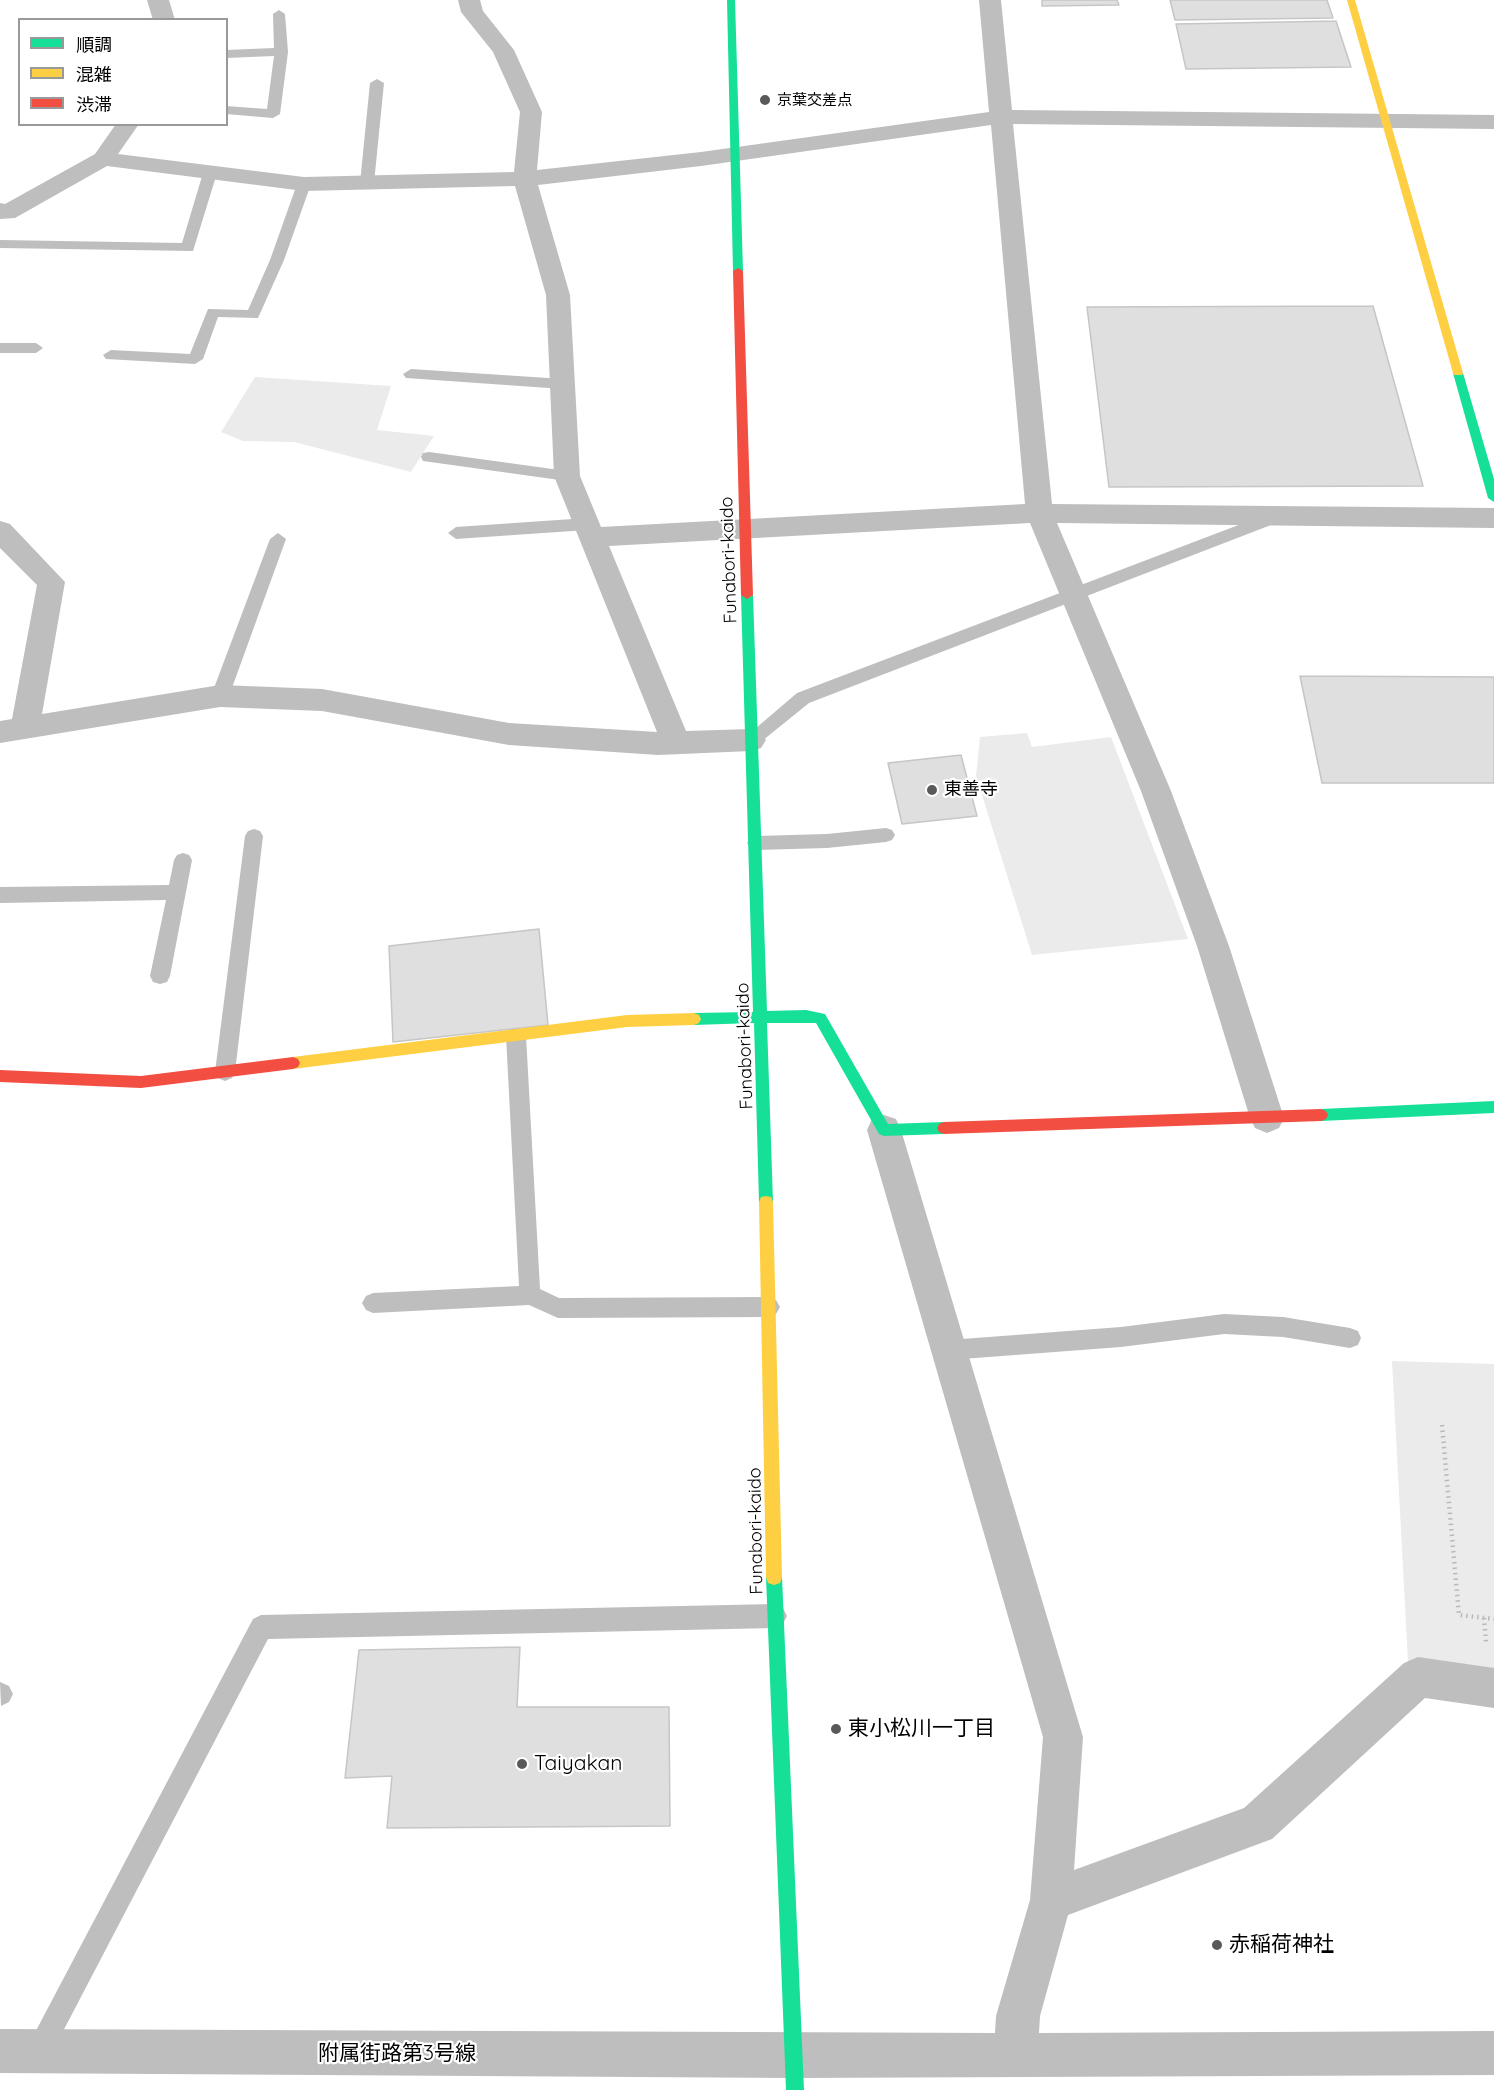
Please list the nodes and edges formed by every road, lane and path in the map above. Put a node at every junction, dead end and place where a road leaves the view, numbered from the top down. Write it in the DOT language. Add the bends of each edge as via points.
graph roads {
  1 [pos="158,0"];
  2 [pos="469,0"];
  3 [pos="731,0"];
  4 [pos="990,0"];
  5 [pos="1351,0"];
  6 [pos="279,14"];
  7 [pos="163,18"];
  8 [pos="281,52"];
  9 [pos="228,54"];
  10 [pos="377,83"];
  11 [pos="228,110"];
  12 [pos="1002,117"];
  13 [pos="1386,121"];
  14 [pos="1494,122"];
  15 [pos="127,126"];
  16 [pos="734,154"];
  17 [pos="104,159"];
  18 [pos="210,172"];
  19 [pos="525,179"];
  20 [pos="367,183"];
  21 [pos="304,184"];
  22 [pos="3,212"];
  23 [pos="0,238"];
  24 [pos="0,244"];
  25 [pos="0,348"];
  26 [pos="36,348"];
  27 [pos="111,355"];
  28 [pos="411,374"];
  29 [pos="563,384"];
  30 [pos="429,457"];
  31 [pos="567,476"];
  32 [pos="1494,498"];
  33 [pos="1039,513"];
  34 [pos="1283,514"];
  35 [pos="1494,518"];
  36 [pos="746,527"];
  37 [pos="0,531"];
  38 [pos="591,531"];
  39 [pos="456,533"];
  40 [pos="278,539"];
  41 [pos="1072,596"];
  42 [pos="220,696"];
  43 [pos="12,729"];
  44 [pos="751,740"];
  45 [pos="676,744"];
  46 [pos="886,835"];
  47 [pos="254,836"];
  48 [pos="756,843"];
  49 [pos="183,860"];
  50 [pos="177,892"];
  51 [pos="0,895"];
  52 [pos="160,976"];
  53 [pos="762,1016"];
  54 [pos="516,1036"];
  55 [pos="225,1072"];
  56 [pos="0,1076"];
  57 [pos="1494,1107"];
  58 [pos="1267,1118"];
  59 [pos="884,1130"];
  60 [pos="530,1295"];
  61 [pos="373,1303"];
  62 [pos="770,1307"];
  63 [pos="1350,1338"];
  64 [pos="949,1350"];
  65 [pos="1442,1425"];
  66 [pos="775,1616"];
  67 [pos="1494,1619"];
  68 [pos="1494,1688"];
  69 [pos="1051,1900"];
  70 [pos="19,2051"];
  71 [pos="1494,2053"];
  72 [pos="1016,2055"];
  73 [pos="794,2073"];
  1 -- 7 [label="street"];
  2 -- 19 [label="street" via="472,12 503,50 531,112"];
  3 -- 16 [label="main road, Funabori-kaido"];
  4 -- 12 [label="street"];
  5 -- 13 [label="main road"];
  6 -- 8 [label="lane"];
  8 -- 9 [label="lane"];
  8 -- 11 [label="lane" via="273,114"];
  10 -- 20 [label="lane"];
  12 -- 13 [label="street"];
  12 -- 16 [label="street"];
  12 -- 33 [label="street"];
  13 -- 14 [label="street"];
  13 -- 32 [label="main road"];
  15 -- 17 [label="street"];
  16 -- 19 [label="street"];
  16 -- 36 [label="main road, Funabori-kaido"];
  17 -- 18 [label="street"];
  17 -- 22 [label="street"];
  18 -- 21 [label="street"];
  18 -- 24 [label="lane" via="188,248"];
  19 -- 20 [label="street"];
  19 -- 29 [label="street" via="558,294"];
  20 -- 21 [label="street"];
  21 -- 27 [label="lane" via="253,315 213,312 195,359"];
  22 -- 23 [label="street"];
  25 -- 26 [label="lane"];
  28 -- 29 [label="lane"];
  29 -- 31 [label="street"];
  30 -- 31 [label="lane"];
  31 -- 38 [label="street"];
  33 -- 34 [label="street"];
  33 -- 36 [label="street"];
  33 -- 41 [label="street"];
  34 -- 35 [label="street"];
  34 -- 41 [label="lane"];
  36 -- 38 [label="street"];
  36 -- 44 [label="main road, Funabori-kaido"];
  37 -- 43 [label="street" via="51,582"];
  38 -- 39 [label="lane"];
  38 -- 45 [label="street"];
  40 -- 42 [label="lane"];
  41 -- 44 [label="lane" via="803,698"];
  41 -- 58 [label="street" via="1156,791 1213,946"];
  42 -- 43 [label="street"];
  42 -- 45 [label="street" via="322,700 509,734"];
  44 -- 45 [label="street"];
  44 -- 48 [label="main road, Funabori-kaido"];
  46 -- 48 [label="lane"];
  47 -- 55 [label="lane"];
  48 -- 53 [label="main road, Funabori-kaido"];
  49 -- 50 [label="lane"];
  50 -- 51 [label="lane"];
  50 -- 52 [label="lane"];
  53 -- 54 [label="main road" via="627,1022"];
  53 -- 59 [label="main road" via="820,1018"];
  53 -- 62 [label="main road, Funabori-kaido"];
  54 -- 55 [label="main road"];
  54 -- 60 [label="lane"];
  55 -- 56 [label="main road" via="141,1082"];
  57 -- 58 [label="main road"];
  58 -- 59 [label="main road"];
  59 -- 64 [label="street"];
  60 -- 61 [label="lane"];
  60 -- 62 [label="lane" via="558,1308"];
  62 -- 66 [label="main road, Funabori-kaido"];
  63 -- 64 [label="lane" via="1282,1327 1224,1324"];
  64 -- 69 [label="street" via="1063,1737"];
  65 -- 67 [label="path" via="1459,1615"];
  66 -- 70 [label="lane" via="261,1627"];
  66 -- 73 [label="main road, Funabori-kaido"];
  68 -- 69 [label="street" via="1418,1677 1257,1824"];
  69 -- 72 [label="street" via="1018,2016"];
  70 -- 73 [label="street, 附属街路第3号線"];
  71 -- 72 [label="street, 附属街路第3号線"];
  72 -- 73 [label="street, 附属街路第3号線"];
}
